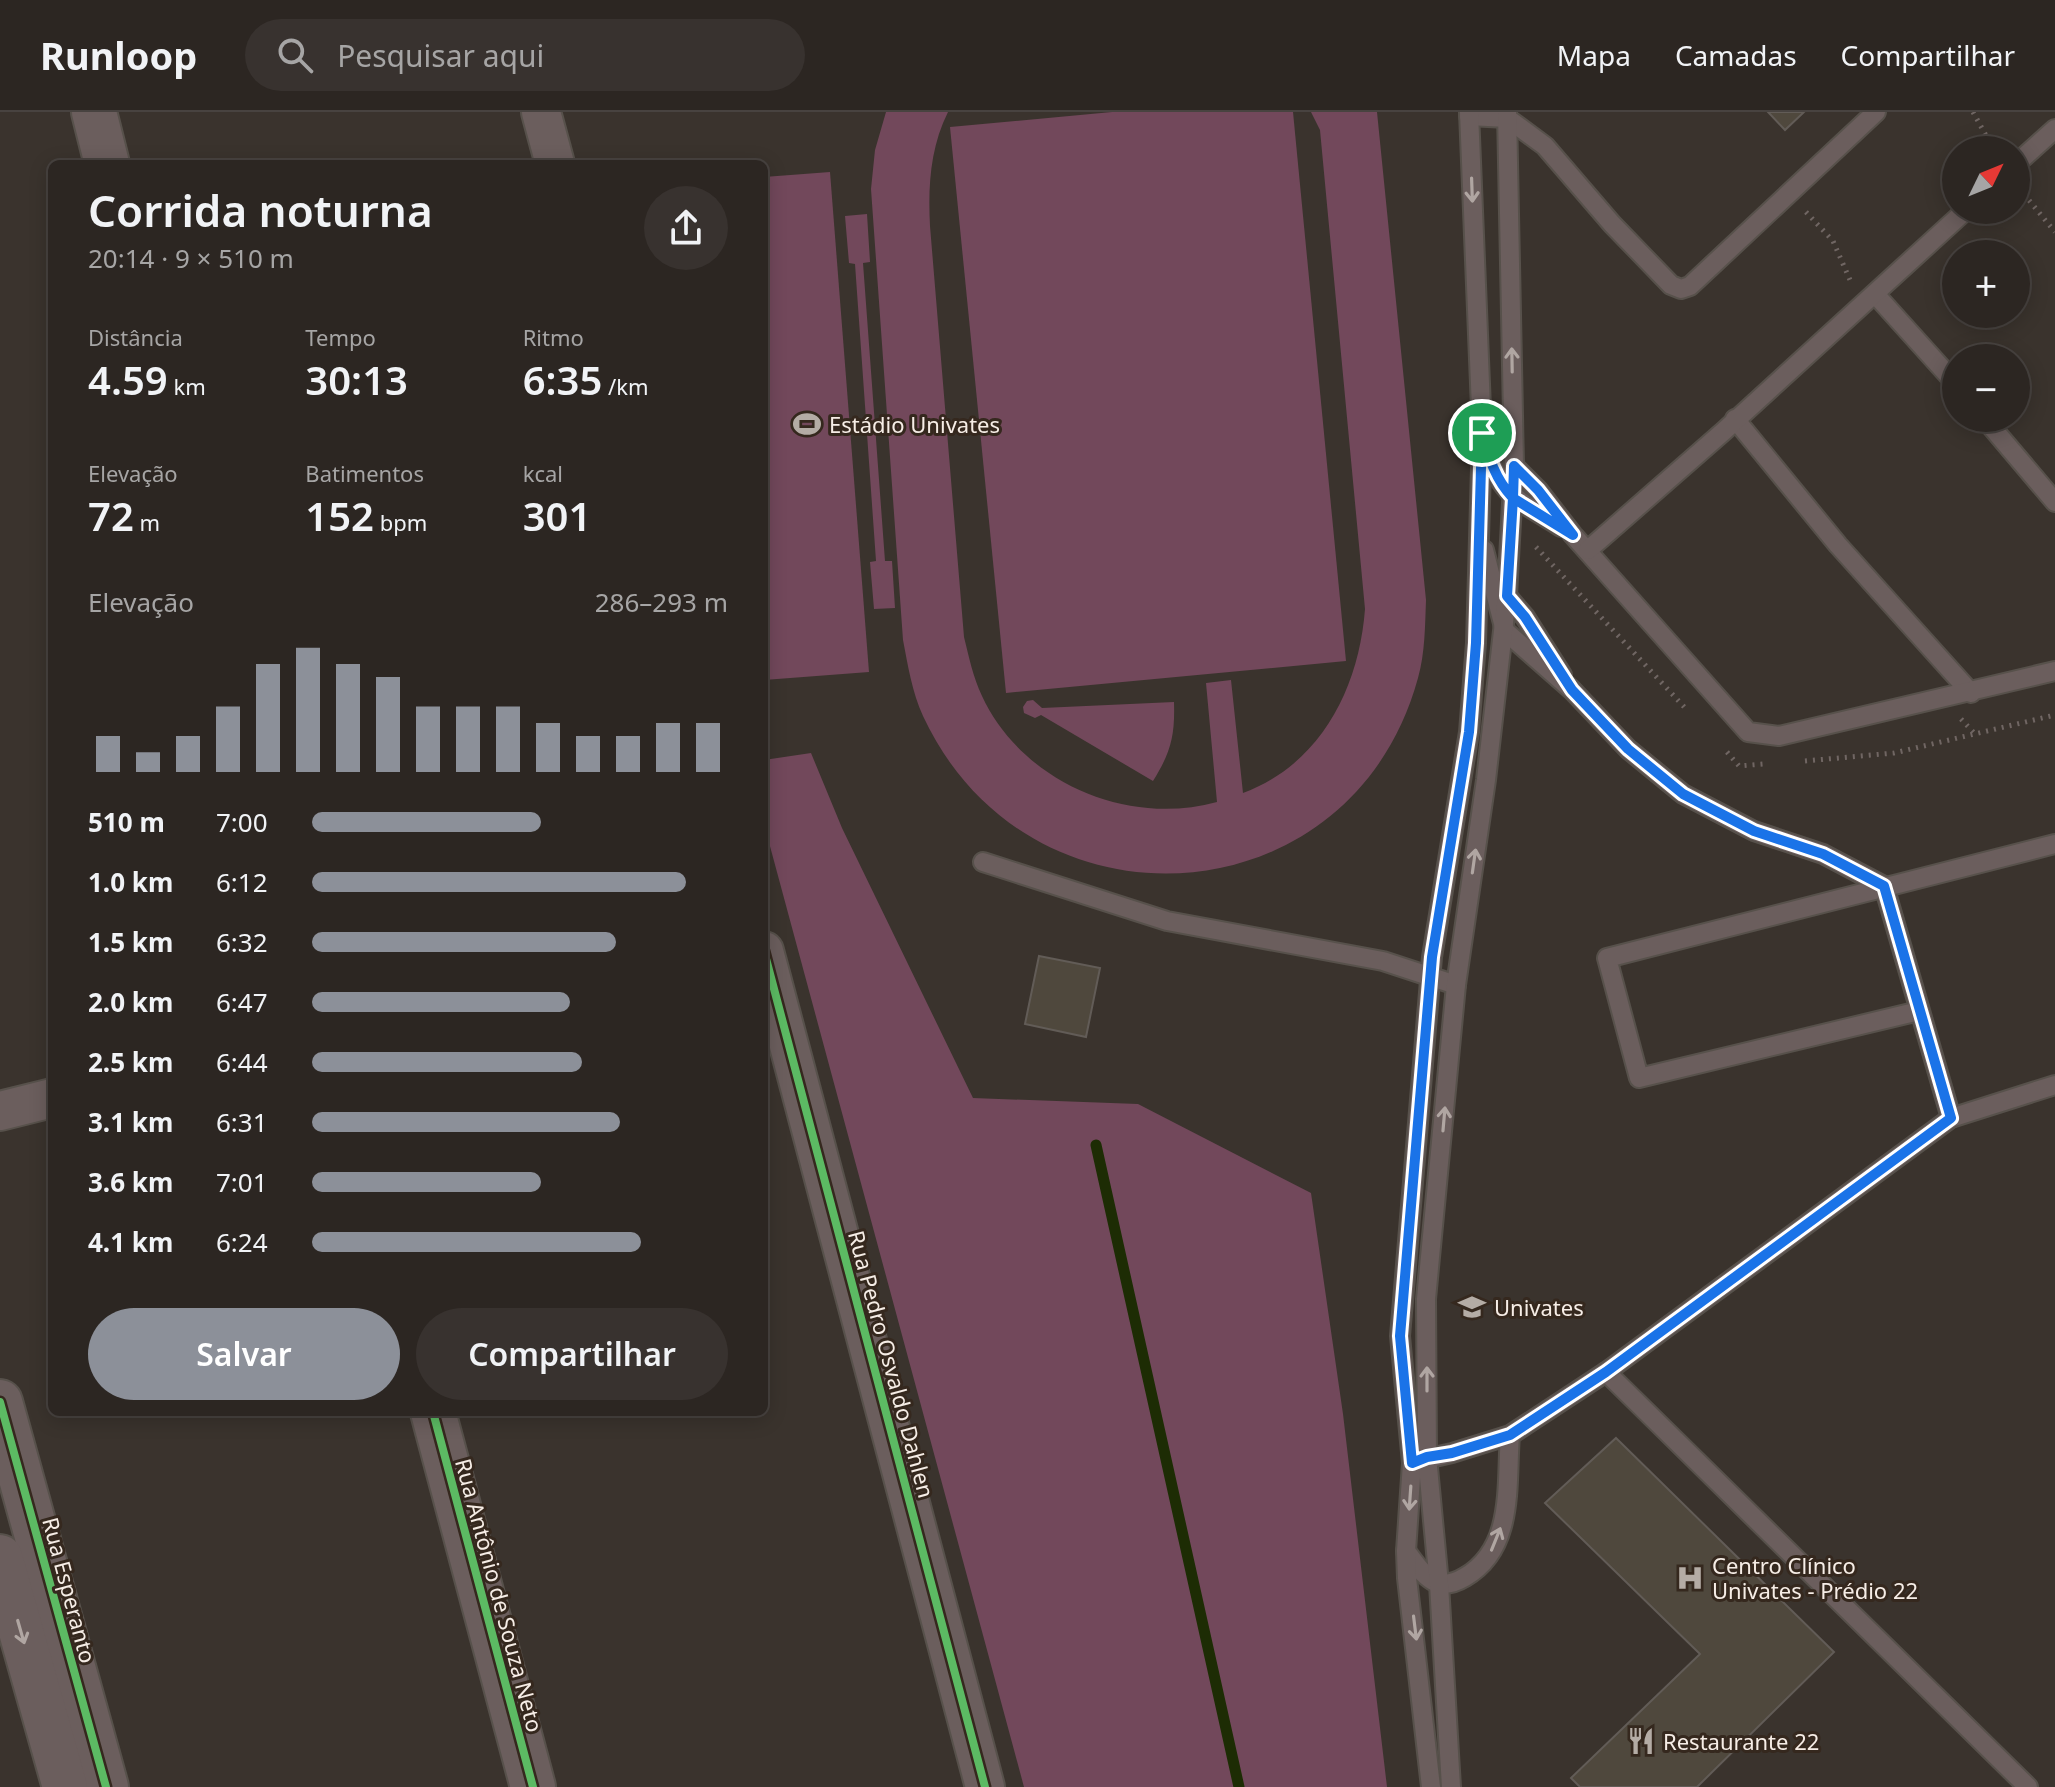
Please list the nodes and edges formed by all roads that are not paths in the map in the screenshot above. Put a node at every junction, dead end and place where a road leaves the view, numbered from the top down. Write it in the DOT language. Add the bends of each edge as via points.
graph roads {
  1 [pos="94,112"];
  2 [pos="541,112"];
  3 [pos="1876,112"];
  4 [pos="1469,114"];
  5 [pos="1507,115"];
  6 [pos="2055,129"];
  7 [pos="2030,151"];
  8 [pos="106,160"];
  9 [pos="554,160"];
  10 [pos="1951,224"];
  11 [pos="1875,294"];
  12 [pos="1942,368"];
  13 [pos="1735,419"];
  14 [pos="1996,432"];
  15 [pos="1482,433"];
  16 [pos="1514,466"];
  17 [pos="1513,498"];
  18 [pos="2055,502"];
  19 [pos="1478,528"];
  20 [pos="1573,535"];
  21 [pos="1588,550"];
  22 [pos="1507,596"];
  23 [pos="1505,631"];
  24 [pos="2055,671"];
  25 [pos="1572,690"];
  26 [pos="1971,693"];
  27 [pos="2055,844"];
  28 [pos="983,862"];
  29 [pos="1884,886"];
  30 [pos="768,966"];
  31 [pos="1431,975"];
  32 [pos="1456,985"];
  33 [pos="1919,1011"];
  34 [pos="2055,1085"];
  35 [pos="48,1099"];
  36 [pos="0,1111"];
  37 [pos="1951,1118"];
  38 [pos="1606,1372"];
  39 [pos="0,1402"];
  40 [pos="434,1416"];
  41 [pos="1510,1435"];
  42 [pos="1420,1460"];
  43 [pos="14,1509"];
  44 [pos="1406,1551"];
  45 [pos="0,1557"];
  46 [pos="1439,1584"];
  47 [pos="65,1787"];
  48 [pos="106,1787"];
  49 [pos="533,1787"];
  50 [pos="985,1787"];
  51 [pos="1431,1787"];
  52 [pos="1451,1787"];
  53 [pos="2028,1787"];
  1 -- 8 [label="street"];
  2 -- 9 [label="street"];
  3 -- 5 [label="lane" via="1681,289 1612,224 1545,146"];
  4 -- 5 [label="lane"];
  4 -- 15 [label="lane, one-way"];
  16 -- 5 [label="lane, one-way"];
  6 -- 7 [label="lane"];
  10 -- 11 [label="lane"];
  11 -- 12 [label="lane"];
  11 -- 13 [label="lane"];
  13 -- 21 [label="lane"];
  13 -- 26 [label="lane" via="1838,545"];
  14 -- 18 [label="lane"];
  15 -- 17 [label="lane" via="1496,476"];
  15 -- 19 [label="lane"];
  16 -- 17 [label="lane"];
  16 -- 20 [label="lane"];
  17 -- 20 [label="lane"];
  17 -- 22 [label="lane"];
  19 -- 23 [label="lane"];
  19 -- 31 [label="lane" via="1469,732"];
  20 -- 21 [label="lane"];
  21 -- 26 [label="lane" via="1748,732 1779,736"];
  22 -- 23 [label="lane"];
  22 -- 25 [label="lane"];
  23 -- 25 [label="lane"];
  32 -- 23 [label="lane, one-way"];
  24 -- 26 [label="lane"];
  25 -- 29 [label="lane" via="1628,749 1683,794 1754,831 1823,854"];
  27 -- 29 [label="lane"];
  28 -- 31 [label="lane" via="1167,921 1383,961"];
  29 -- 33 [label="lane"];
  29 -- 33 [label="lane" via="1607,958 1639,1078"];
  30 -- 50 [label="street, Rua Pedro Osvaldo Dahlen"];
  31 -- 32 [label="lane"];
  31 -- 42 [label="lane" via="1400,1336"];
  42 -- 32 [label="lane, one-way" via="1426,1299"];
  33 -- 37 [label="lane"];
  34 -- 37 [label="lane"];
  35 -- 36 [label="street"];
  37 -- 38 [label="lane"];
  38 -- 41 [label="lane"];
  38 -- 53 [label="lane"];
  39 -- 43 [label="street, Rua Esperanto"];
  40 -- 49 [label="street, Rua Antônio de Souza Neto"];
  41 -- 42 [label="lane"];
  46 -- 41 [label="lane, one-way" via="1453,1585 1474,1572 1497,1546 1508,1498"];
  42 -- 44 [label="lane, one-way"];
  42 -- 46 [label="lane"];
  43 -- 48 [label="street, Rua Esperanto"];
  44 -- 46 [label="lane" via="1424,1575"];
  44 -- 51 [label="lane, one-way"];
  45 -- 47 [label="street, one-way"];
  46 -- 52 [label="lane"];
}
